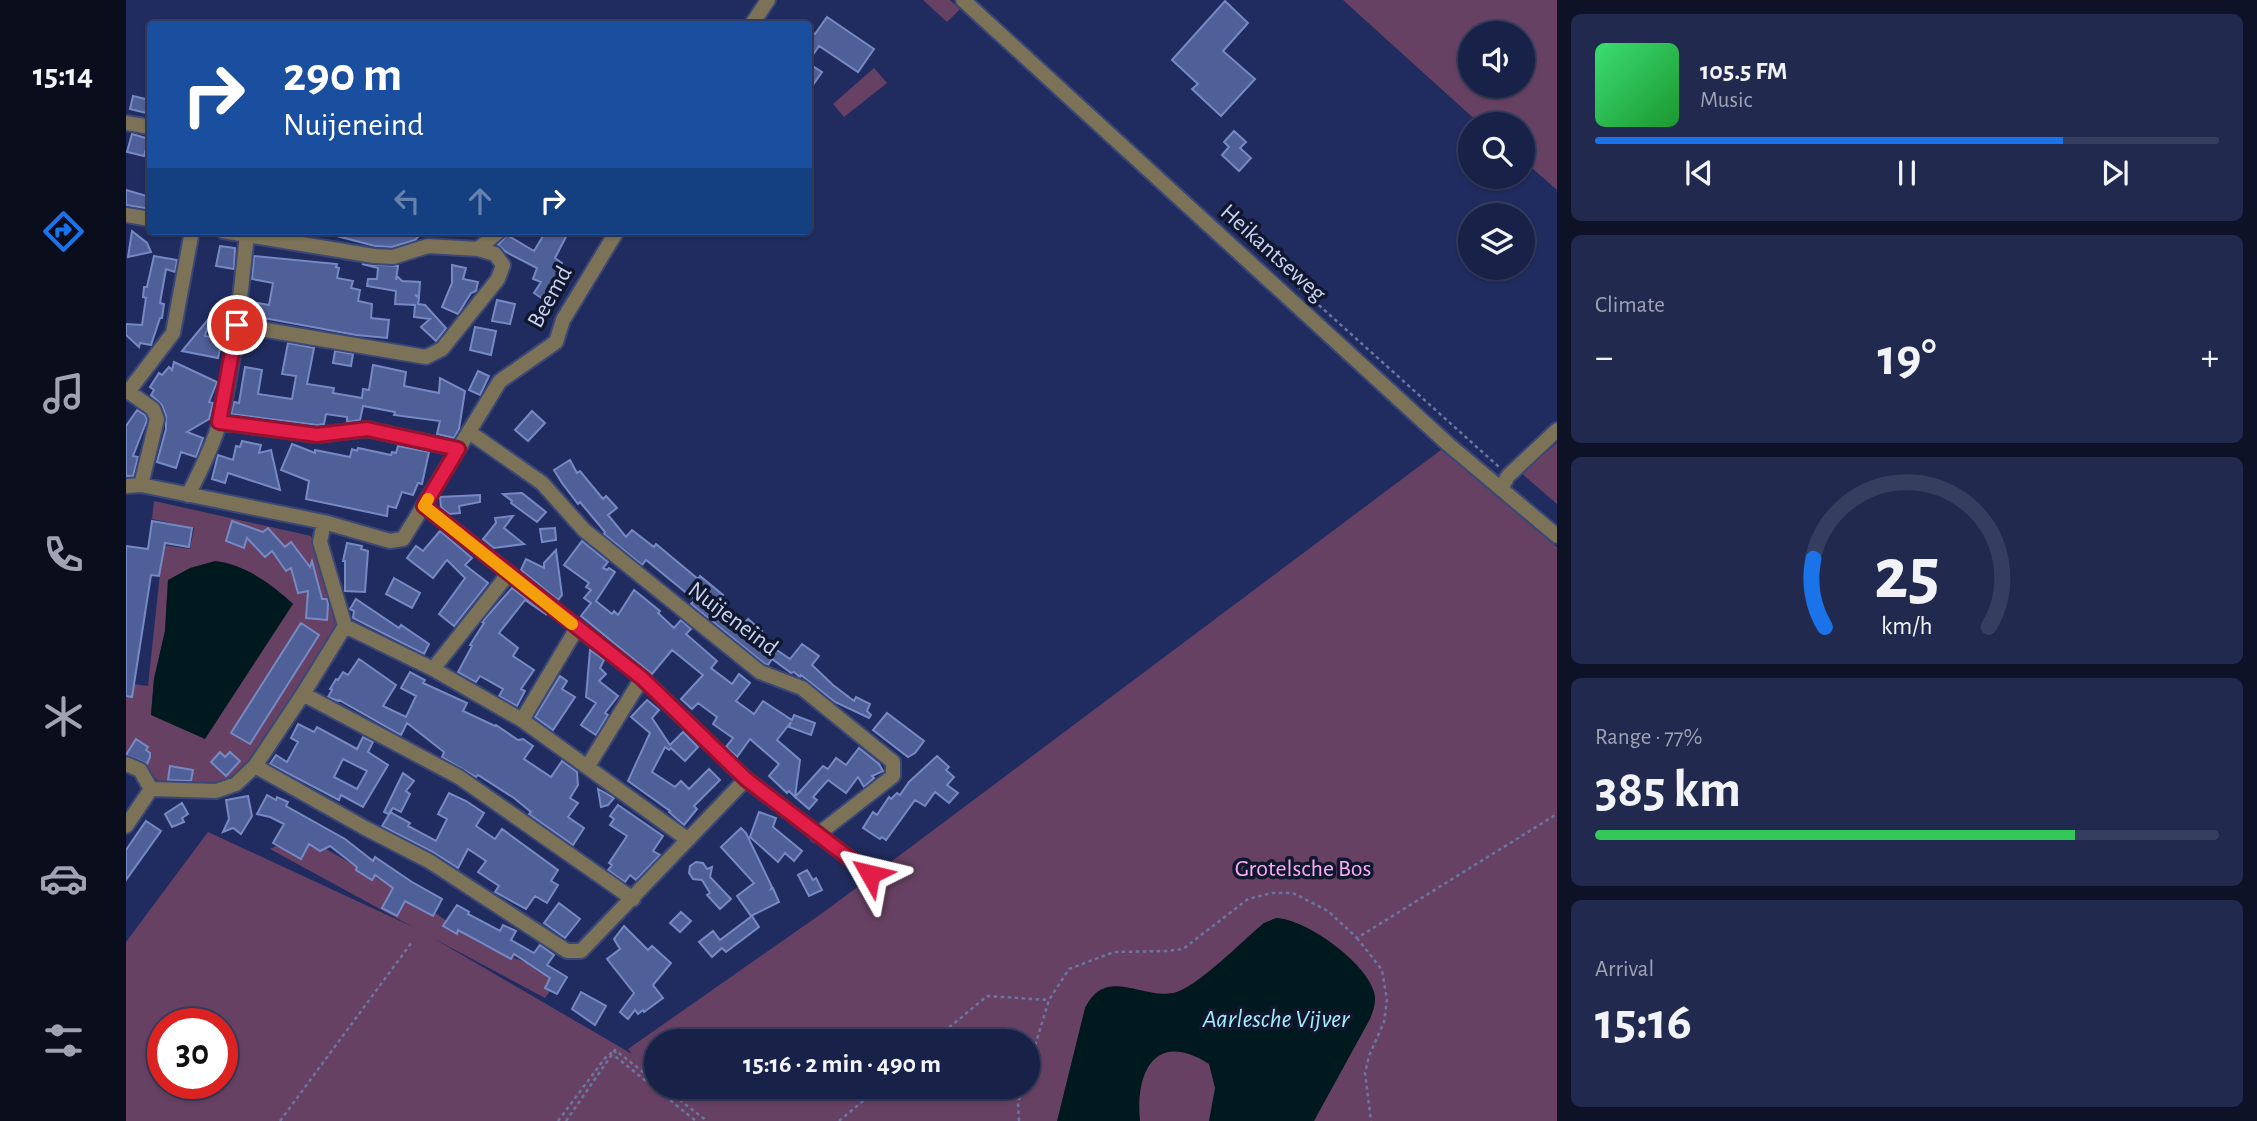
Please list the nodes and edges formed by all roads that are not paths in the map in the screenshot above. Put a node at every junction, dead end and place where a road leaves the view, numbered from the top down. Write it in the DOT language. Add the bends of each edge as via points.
graph roads {
  1 [pos="768,0"];
  2 [pos="963,0"];
  3 [pos="754,21"];
  4 [pos="126,123"];
  5 [pos="147,126"];
  6 [pos="126,215"];
  7 [pos="147,218"];
  8 [pos="191,235"];
  9 [pos="247,235"];
  10 [pos="253,235"];
  11 [pos="494,235"];
  12 [pos="615,235"];
  13 [pos="478,249"];
  14 [pos="237,325"];
  15 [pos="127,391"];
  16 [pos="219,422"];
  17 [pos="1557,430"];
  18 [pos="469,432"];
  19 [pos="458,449"];
  20 [pos="1505,483"];
  21 [pos="141,485"];
  22 [pos="126,486"];
  23 [pos="188,495"];
  24 [pos="424,506"];
  25 [pos="324,522"];
  26 [pos="1557,536"];
  27 [pos="509,573"];
  28 [pos="345,626"];
  29 [pos="577,628"];
  30 [pos="433,669"];
  31 [pos="642,678"];
  32 [pos="303,694"];
  33 [pos="522,720"];
  34 [pos="126,764"];
  35 [pos="255,766"];
  36 [pos="588,766"];
  37 [pos="746,779"];
  38 [pos="151,789"];
  39 [pos="126,826"];
  40 [pos="817,835"];
  41 [pos="687,839"];
  42 [pos="870,874"];
  43 [pos="632,899"];
  1 -- 3 [label="street"];
  2 -- 20 [label="street, Heikantseweg" via="1449,445"];
  4 -- 5 [label="street"];
  6 -- 7 [label="street"];
  8 -- 15 [label="street" via="173,333"];
  9 -- 14 [label="street"];
  10 -- 13 [label="street" via="393,257 428,246"];
  11 -- 13 [label="street"];
  12 -- 18 [label="street, Beemd" via="563,320 556,342 500,381"];
  13 -- 14 [label="street" via="495,254 503,265 498,279 442,349 426,357"];
  14 -- 16 [label="street"];
  15 -- 21 [label="street" via="153,409 157,419"];
  16 -- 19 [label="street" via="317,435 367,429"];
  16 -- 23 [label="street"];
  17 -- 20 [label="street"];
  18 -- 19 [label="street"];
  18 -- 40 [label="street, Nuijeneind" via="542,483 584,530 760,673 802,688 893,762 893,776"];
  19 -- 24 [label="street"];
  20 -- 26 [label="street, Heikantseweg"];
  21 -- 22 [label="street"];
  21 -- 23 [label="street"];
  23 -- 25 [label="street"];
  24 -- 25 [label="street" via="403,539 390,541"];
  24 -- 27 [label="street"];
  25 -- 28 [label="street" via="320,542"];
  27 -- 29 [label="street"];
  27 -- 30 [label="street"];
  28 -- 30 [label="street"];
  28 -- 32 [label="street"];
  29 -- 31 [label="street"];
  29 -- 33 [label="street"];
  30 -- 33 [label="street"];
  31 -- 36 [label="street"];
  31 -- 37 [label="street"];
  32 -- 35 [label="street"];
  32 -- 43 [label="street" via="460,778"];
  33 -- 36 [label="street"];
  34 -- 38 [label="street" via="140,770"];
  35 -- 38 [label="street" via="236,784 216,790"];
  35 -- 43 [label="street" via="429,861 567,951 581,951"];
  36 -- 41 [label="street"];
  37 -- 40 [label="street"];
  37 -- 41 [label="street"];
  38 -- 39 [label="street"];
  40 -- 42 [label="street"];
  41 -- 43 [label="street"];
}
